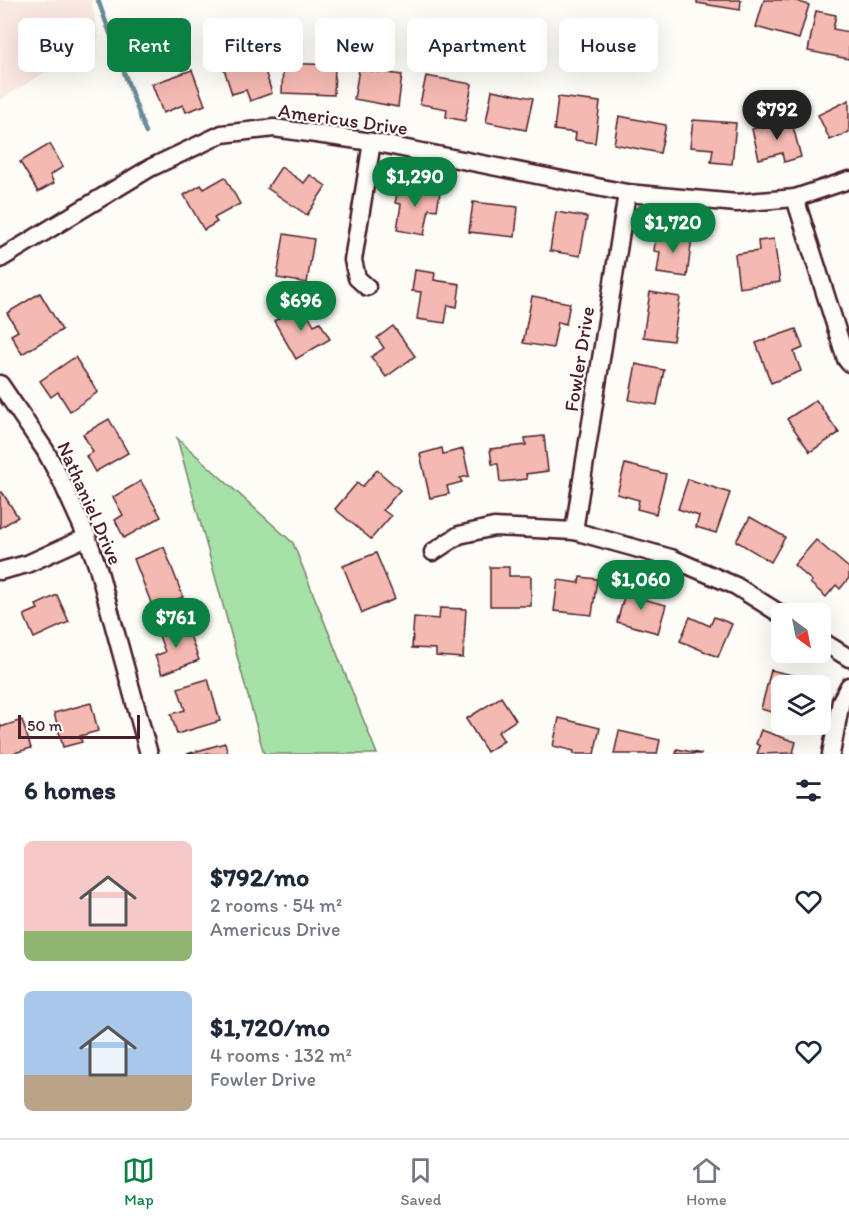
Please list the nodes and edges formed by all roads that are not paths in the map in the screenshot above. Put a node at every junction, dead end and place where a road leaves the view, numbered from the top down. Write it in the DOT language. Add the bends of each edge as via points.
graph roads {
  1 [pos="372,142"];
  2 [pos="849,180"];
  3 [pos="627,193"];
  4 [pos="795,198"];
  5 [pos="0,259"];
  6 [pos="367,287"];
  7 [pos="849,363"];
  8 [pos="0,384"];
  9 [pos="574,531"];
  10 [pos="87,537"];
  11 [pos="433,552"];
  12 [pos="0,571"];
  13 [pos="771,608"];
  14 [pos="831,647"];
  15 [pos="849,658"];
  16 [pos="849,686"];
  17 [pos="149,754"];
  18 [pos="831,754"];
  1 -- 3 [label="street, Americus Drive"];
  1 -- 5 [label="street, Americus Drive" via="274,128 222,134 150,168"];
  1 -- 6 [label="street" via="353,260 357,278"];
  2 -- 4 [label="street, Americus Drive"];
  3 -- 4 [label="street, Americus Drive" via="737,202"];
  3 -- 9 [label="street, Fowler Drive"];
  4 -- 7 [label="street"];
  8 -- 10 [label="street, Nathaniel Drive" via="45,450"];
  9 -- 11 [label="street" via="494,527 459,535"];
  9 -- 13 [label="street" via="671,558 736,586"];
  10 -- 12 [label="street" via="27,564"];
  10 -- 17 [label="street, Nathaniel Drive"];
  14 -- 15 [label="street"];
  16 -- 18 [label="street" via="841,701"];
}
